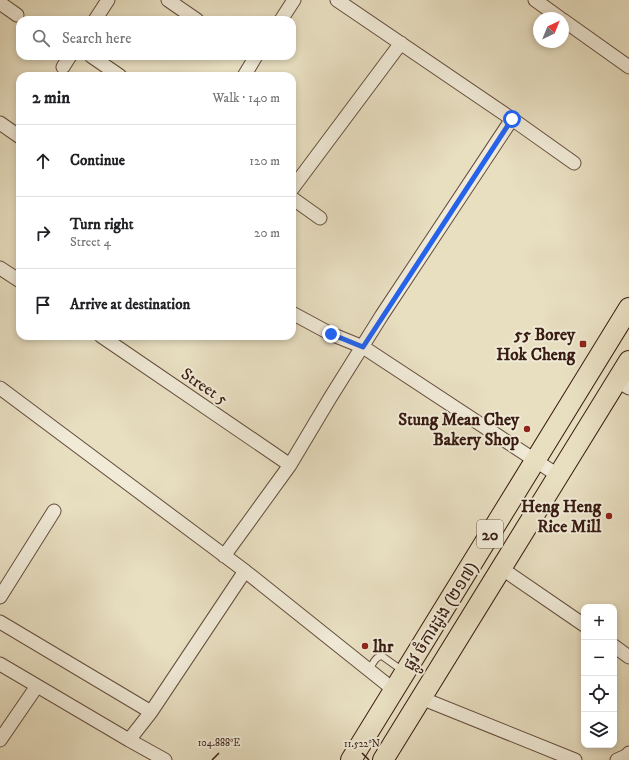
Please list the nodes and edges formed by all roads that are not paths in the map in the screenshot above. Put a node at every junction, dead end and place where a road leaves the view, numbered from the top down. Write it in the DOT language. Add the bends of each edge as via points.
graph roads {
  1 [pos="108,0"];
  2 [pos="168,0"];
  3 [pos="294,0"];
  4 [pos="337,0"];
  5 [pos="535,0"];
  6 [pos="0,3"];
  7 [pos="552,12"];
  8 [pos="17,15"];
  9 [pos="98,16"];
  10 [pos="191,16"];
  11 [pos="284,16"];
  12 [pos="569,24"];
  13 [pos="400,43"];
  14 [pos="67,60"];
  15 [pos="97,60"];
  16 [pos="252,60"];
  17 [pos="63,67"];
  18 [pos="629,67"];
  19 [pos="114,72"];
  20 [pos="246,72"];
  21 [pos="512,119"];
  22 [pos="0,123"];
  23 [pos="16,134"];
  24 [pos="574,163"];
  25 [pos="296,184"];
  26 [pos="296,201"];
  27 [pos="320,218"];
  28 [pos="0,268"];
  29 [pos="16,278"];
  30 [pos="629,308"];
  31 [pos="296,315"];
  32 [pos="106,340"];
  33 [pos="363,347"];
  34 [pos="629,361"];
  35 [pos="623,385"];
  36 [pos="0,388"];
  37 [pos="535,460"];
  38 [pos="290,465"];
  39 [pos="558,476"];
  40 [pos="54,511"];
  41 [pos="224,556"];
  42 [pos="501,568"];
  43 [pos="245,571"];
  44 [pos="0,597"];
  45 [pos="0,622"];
  46 [pos="581,623"];
  47 [pos="617,648"];
  48 [pos="629,657"];
  49 [pos="0,664"];
  50 [pos="369,671"];
  51 [pos="405,673"];
  52 [pos="37,686"];
  53 [pos="394,690"];
  54 [pos="421,698"];
  55 [pos="151,712"];
  56 [pos="0,740"];
  57 [pos="129,740"];
  58 [pos="165,760"];
  59 [pos="350,760"];
  60 [pos="383,760"];
  61 [pos="575,760"];
  1 -- 9 [label="street"];
  2 -- 10 [label="street"];
  3 -- 11 [label="street"];
  4 -- 13 [label="street"];
  5 -- 7 [label="street"];
  6 -- 8 [label="street"];
  12 -- 18 [label="street"];
  13 -- 21 [label="street"];
  13 -- 25 [label="street"];
  14 -- 17 [label="street"];
  15 -- 19 [label="street"];
  16 -- 20 [label="street"];
  21 -- 24 [label="street"];
  21 -- 33 [label="street"];
  22 -- 23 [label="street"];
  26 -- 27 [label="street"];
  28 -- 29 [label="street"];
  30 -- 37 [label="main road, ផ្លូវ ចំការដូង (២១៧) / 20"];
  31 -- 33 [label="street"];
  32 -- 38 [label="street, Street 5"];
  33 -- 37 [label="street"];
  33 -- 38 [label="street"];
  34 -- 35 [label="main road, ផ្លូវ ចំការដូង (២១៧) / 20"];
  35 -- 39 [label="main road, ផ្លូវ ចំការដូង (២១៧) / 20"];
  36 -- 41 [label="street"];
  37 -- 39 [label="street"];
  37 -- 51 [label="main road, ផ្លូវ ចំការដូង (២១៧) / 20"];
  38 -- 41 [label="street"];
  39 -- 42 [label="main road, ផ្លូវ ចំការដូង (២១៧) / 20"];
  40 -- 44 [label="street"];
  41 -- 43 [label="street"];
  42 -- 46 [label="street"];
  42 -- 54 [label="main road, ផ្លូវ ចំការដូង (២១៧) / 20"];
  43 -- 50 [label="street"];
  43 -- 55 [label="street"];
  45 -- 55 [label="street"];
  47 -- 48 [label="street"];
  49 -- 52 [label="street"];
  50 -- 51 [label="lane" via="377,658 382,656"];
  50 -- 53 [label="street"];
  51 -- 53 [label="main road, ផ្លូវ ចំការដូង (២១៧) / 20"];
  52 -- 56 [label="street"];
  52 -- 57 [label="street"];
  53 -- 59 [label="main road, ផ្លូវ ចំការដូង (២១៧) / 20"];
  54 -- 60 [label="main road, ផ្លូវ ចំការដូង (២១៧) / 20"];
  54 -- 61 [label="street"];
  55 -- 57 [label="street"];
  57 -- 58 [label="street"];
}
